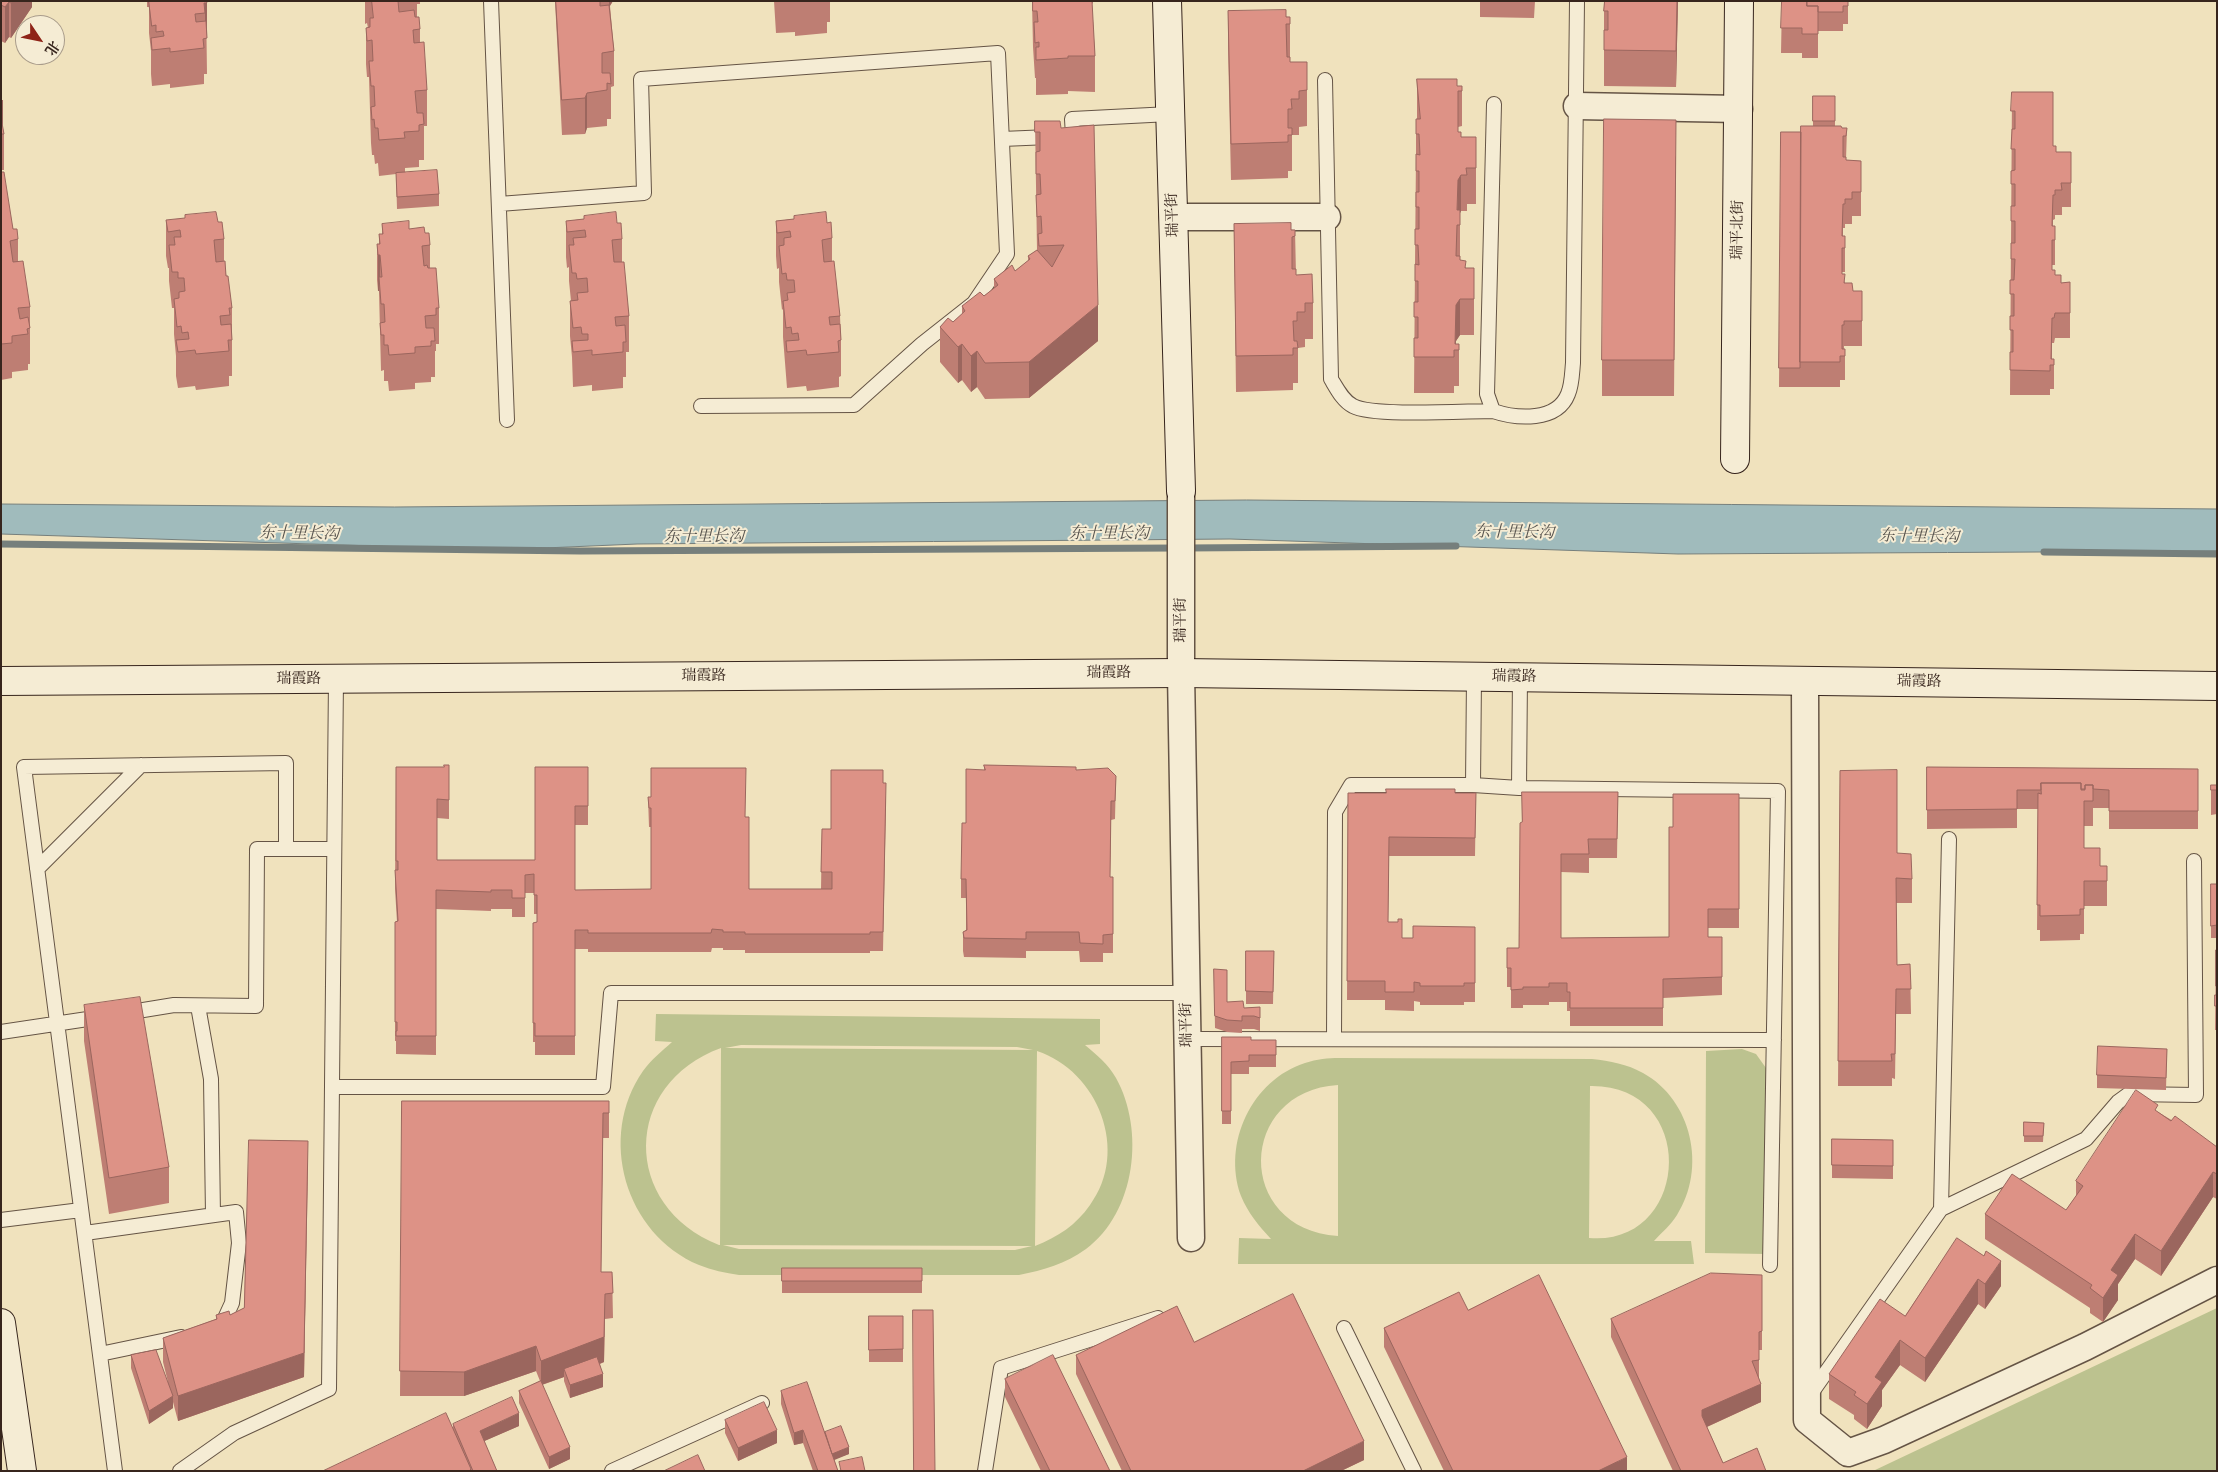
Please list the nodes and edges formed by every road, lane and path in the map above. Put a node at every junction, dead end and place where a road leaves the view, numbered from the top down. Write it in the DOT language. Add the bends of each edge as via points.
graph roads {
  1 [pos="491,1"];
  2 [pos="1167,1"];
  3 [pos="1577,1"];
  4 [pos="1739,1"];
  5 [pos="1325,80"];
  6 [pos="1494,104"];
  7 [pos="1577,106"];
  8 [pos="1739,109"];
  9 [pos="1170,114"];
  10 [pos="1002,139"];
  11 [pos="499,204"];
  12 [pos="1173,217"];
  13 [pos="1327,217"];
  14 [pos="701,406"];
  15 [pos="1493,411"];
  16 [pos="507,420"];
  17 [pos="1735,459"];
  18 [pos="1180,491"];
  19 [pos="1181,672"];
  20 [pos="1474,677"];
  21 [pos="1520,677"];
  22 [pos="336,679"];
  23 [pos="1,681"];
  24 [pos="1805,681"];
  25 [pos="2217,686"];
  26 [pos="141,765"];
  27 [pos="1473,785"];
  28 [pos="1519,788"];
  29 [pos="1949,839"];
  30 [pos="286,849"];
  31 [pos="334,849"];
  32 [pos="2194,861"];
  33 [pos="37,869"];
  34 [pos="1187,993"];
  35 [pos="198,1006"];
  36 [pos="57,1024"];
  37 [pos="1,1032"];
  38 [pos="1188,1040"];
  39 [pos="1334,1040"];
  40 [pos="1774,1040"];
  41 [pos="332,1087"];
  42 [pos="1941,1209"];
  43 [pos="81,1210"];
  44 [pos="213,1215"];
  45 [pos="1,1220"];
  46 [pos="85,1233"];
  47 [pos="1191,1238"];
  48 [pos="1770,1265"];
  49 [pos="2217,1280"];
  50 [pos="1168,1315"];
  51 [pos="1,1322"];
  52 [pos="1344,1328"];
  53 [pos="211,1331"];
  54 [pos="193,1334"];
  55 [pos="100,1354"];
  56 [pos="1807,1399"];
  57 [pos="762,1403"];
  58 [pos="22,1471"];
  59 [pos="115,1471"];
  60 [pos="180,1471"];
  61 [pos="612,1471"];
  62 [pos="984,1471"];
  63 [pos="1414,1471"];
  1 -- 11 [label="lane"];
  2 -- 9 [label="street, 瑞平街"];
  3 -- 7 [label="lane"];
  4 -- 8 [label="street, 瑞平北街"];
  5 -- 13 [label="lane"];
  6 -- 15 [label="lane" via="1487,394"];
  7 -- 8 [label="street"];
  7 -- 15 [label="lane" via="1574,363 1568,394 1559,409 1546,415 1504,415"];
  8 -- 17 [label="street, 瑞平北街"];
  9 -- 10 [label="lane" via="1072,118 1073,136"];
  9 -- 12 [label="street, 瑞平街"];
  10 -- 11 [label="lane" via="998,53 641,79 644,193"];
  10 -- 14 [label="lane" via="1007,254 974,303 854,405"];
  11 -- 16 [label="lane"];
  12 -- 13 [label="street"];
  12 -- 18 [label="street, 瑞平街"];
  13 -- 15 [label="lane" via="1331,379 1340,394 1353,406 1373,412"];
  18 -- 19 [label="street, 瑞平街"];
  19 -- 20 [label="street, 瑞霞路"];
  19 -- 22 [label="street, 瑞霞路"];
  19 -- 34 [label="street, 瑞平街"];
  20 -- 21 [label="street, 瑞霞路"];
  20 -- 27 [label="lane"];
  21 -- 24 [label="street, 瑞霞路"];
  21 -- 28 [label="lane"];
  22 -- 23 [label="street, 瑞霞路"];
  22 -- 31 [label="lane"];
  24 -- 25 [label="street, 瑞霞路"];
  24 -- 56 [label="street"];
  26 -- 30 [label="lane" via="286,763"];
  26 -- 33 [label="lane"];
  26 -- 33 [label="lane" via="24,766"];
  27 -- 28 [label="lane"];
  27 -- 39 [label="lane" via="1351,785 1335,812"];
  28 -- 40 [label="lane" via="1778,791"];
  29 -- 42 [label="lane"];
  30 -- 31 [label="lane"];
  30 -- 35 [label="lane" via="257,849 256,1006"];
  31 -- 41 [label="lane"];
  32 -- 42 [label="lane" via="2196,1095 2129,1094 2086,1139"];
  33 -- 36 [label="lane"];
  34 -- 38 [label="street, 瑞平街"];
  34 -- 41 [label="lane" via="612,993 603,1087"];
  35 -- 36 [label="lane" via="174,1006"];
  35 -- 44 [label="lane" via="211,1079"];
  36 -- 37 [label="lane"];
  36 -- 43 [label="lane"];
  38 -- 39 [label="lane"];
  38 -- 47 [label="street, 瑞平街"];
  39 -- 40 [label="lane"];
  40 -- 48 [label="lane"];
  41 -- 60 [label="lane" via="328,1389 234,1433"];
  42 -- 56 [label="lane"];
  43 -- 45 [label="lane"];
  43 -- 46 [label="lane"];
  44 -- 46 [label="lane"];
  44 -- 53 [label="lane" via="236,1212 239,1243 232,1303 220,1329"];
  46 -- 55 [label="lane"];
  49 -- 56 [label="street" via="2077,1351 1884,1440 1848,1453 1807,1420"];
  50 -- 62 [label="lane" via="1001,1368"];
  51 -- 58 [label="street"];
  52 -- 63 [label="lane"];
  54 -- 55 [label="lane"];
  55 -- 59 [label="lane"];
  57 -- 61 [label="lane"];
}
